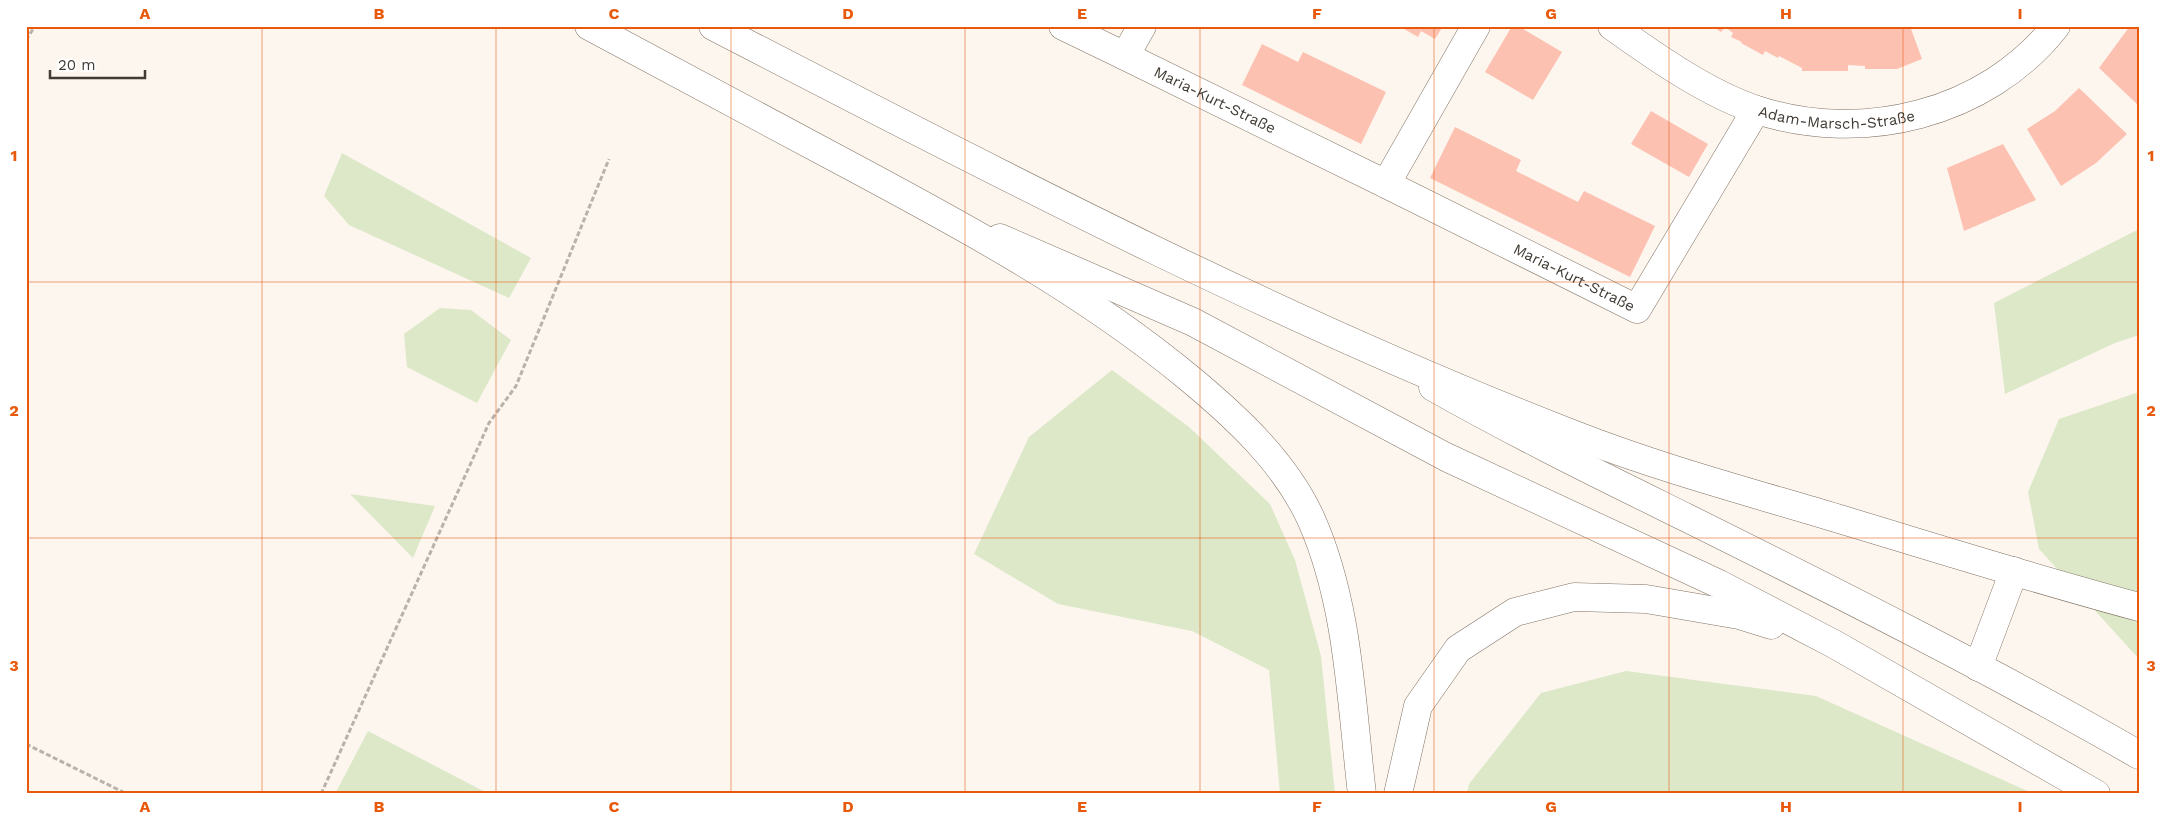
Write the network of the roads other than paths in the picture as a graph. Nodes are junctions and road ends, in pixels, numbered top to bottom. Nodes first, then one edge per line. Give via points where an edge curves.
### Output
1 (589, 26) edge
2 (713, 26) edge
3 (1063, 26) edge
4 (1142, 26) edge
5 (1476, 26) edge
6 (1612, 26) edge
7 (2056, 26) edge
8 (1124, 56) junction
9 (1756, 110) junction
10 (1386, 184) junction
11 (928, 207) junction
12 (1363, 347) junction
13 (2014, 571) junction
14 (2139, 607) edge
15 (1834, 644) junction
16 (1978, 667) junction
17 (2139, 755) edge
18 (1362, 794) edge
19 (1398, 794) edge
20 (2096, 794) edge

1 - 11 main road
2 - 12 main road via 978,163 1209,277
3 - 8 main road, Maria-Kurt-Straße
4 - 8 main road
5 - 10 main road
6 - 9 main road, Adam-Marsch-Straße via 1704,86
7 - 9 main road, Adam-Marsch-Straße via 2006,74 1960,102 1907,118 1855,124 1799,120
8 - 10 main road, Maria-Kurt-Straße
9 - 10 main road, Maria-Kurt-Straße via 1637,309
11 - 15 main road via 1192,322 1446,456 1718,584
11 - 18 main road via 1036,269 1147,343 1224,407 1263,447 1290,482 1310,517 1332,578 1340,615
12 - 13 main road via 1506,408 1649,461
12 - 16 main road via 1510,431
13 - 14 main road
13 - 16 main road
15 - 19 main road via 1739,615 1646,599 1574,597 1515,612 1458,648 1418,706
15 - 20 main road
16 - 17 main road

